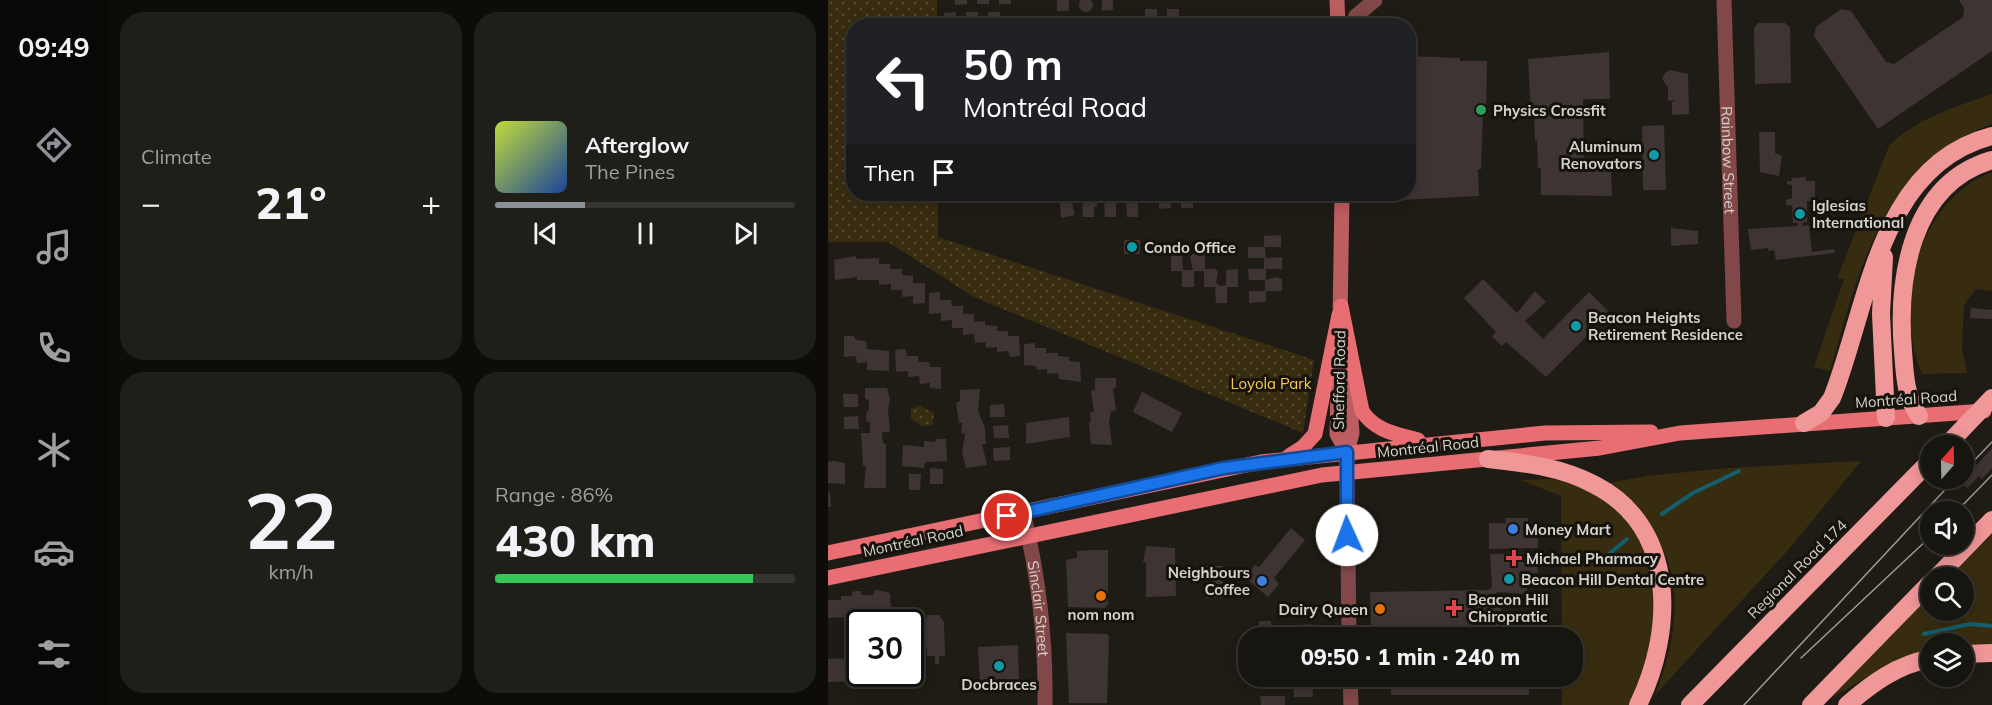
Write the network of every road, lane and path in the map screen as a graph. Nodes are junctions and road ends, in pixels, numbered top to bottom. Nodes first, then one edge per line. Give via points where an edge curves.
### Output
1 (1337, 0) edge
2 (1375, 0) edge
3 (1724, 0) edge
4 (1338, 18) edge
5 (1355, 18) edge
6 (1992, 136) edge
7 (1992, 160) edge
8 (1342, 201) edge
9 (1902, 207) junction
10 (1341, 306) junction
11 (1734, 321) dead end
12 (1992, 398) edge
13 (1992, 411) edge
14 (1919, 416) junction
15 (1886, 418) junction
16 (1804, 423) junction
17 (1680, 433) junction
18 (1957, 435) edge
19 (1430, 443) junction
20 (1347, 452) junction
21 (1488, 459) junction
22 (1281, 460) junction
23 (1920, 471) edge
24 (1347, 472) junction
25 (1023, 512) junction
26 (1992, 520) edge
27 (1029, 535) junction
28 (828, 553) edge
29 (1946, 567) edge
30 (828, 578) edge
31 (1920, 593) edge
32 (1349, 627) edge
33 (1992, 653) edge
34 (1974, 654) edge
35 (1920, 662) edge
36 (1350, 687) edge
37 (1045, 705) edge
38 (1351, 705) edge
39 (1638, 705) edge
40 (1690, 705) edge
41 (1810, 705) edge
42 (1847, 705) edge

1 - 4 street
2 - 5 street
3 - 11 street, Rainbow Street
6 - 9 highway via 1968,145 1937,166
7 - 14 highway via 1971,170 1943,192 1922,220 1909,254 1902,295 1902,338 1907,391
8 - 10 street, Shefford Road
9 - 15 highway via 1888,243 1882,278
9 - 16 highway via 1875,261 1832,398 1821,413
10 - 19 main road via 1362,411 1372,424
10 - 20 street, Shefford Road via 1352,433
10 - 22 main road via 1315,434 1304,447
12 - 18 highway, bridge
13 - 14 main road, Montréal Road
14 - 15 main road, Montréal Road
15 - 16 main road, Montréal Road
16 - 17 main road, Montréal Road
17 - 19 main road, Montréal Road via 1555,433
17 - 21 main road, Montréal Road via 1600,448
19 - 20 main road, Montréal Road
20 - 22 main road, Montréal Road
20 - 24 street, Shefford Road
21 - 24 main road, Montréal Road
21 - 39 highway via 1551,468 1593,484 1612,496 1642,530 1661,576 1664,604 1655,665
22 - 25 main road, Montréal Road via 1224,468
23 - 40 highway, Regional Road 174
24 - 27 main road, Montréal Road
24 - 32 street, Shefford Road
25 - 27 street, Sinclair Street
25 - 28 main road, Montréal Road
26 - 29 highway
27 - 30 main road, Montréal Road
27 - 37 street, Sinclair Street via 1043,616
31 - 41 highway
33 - 34 highway
35 - 42 highway via 1884,677
36 - 38 street

